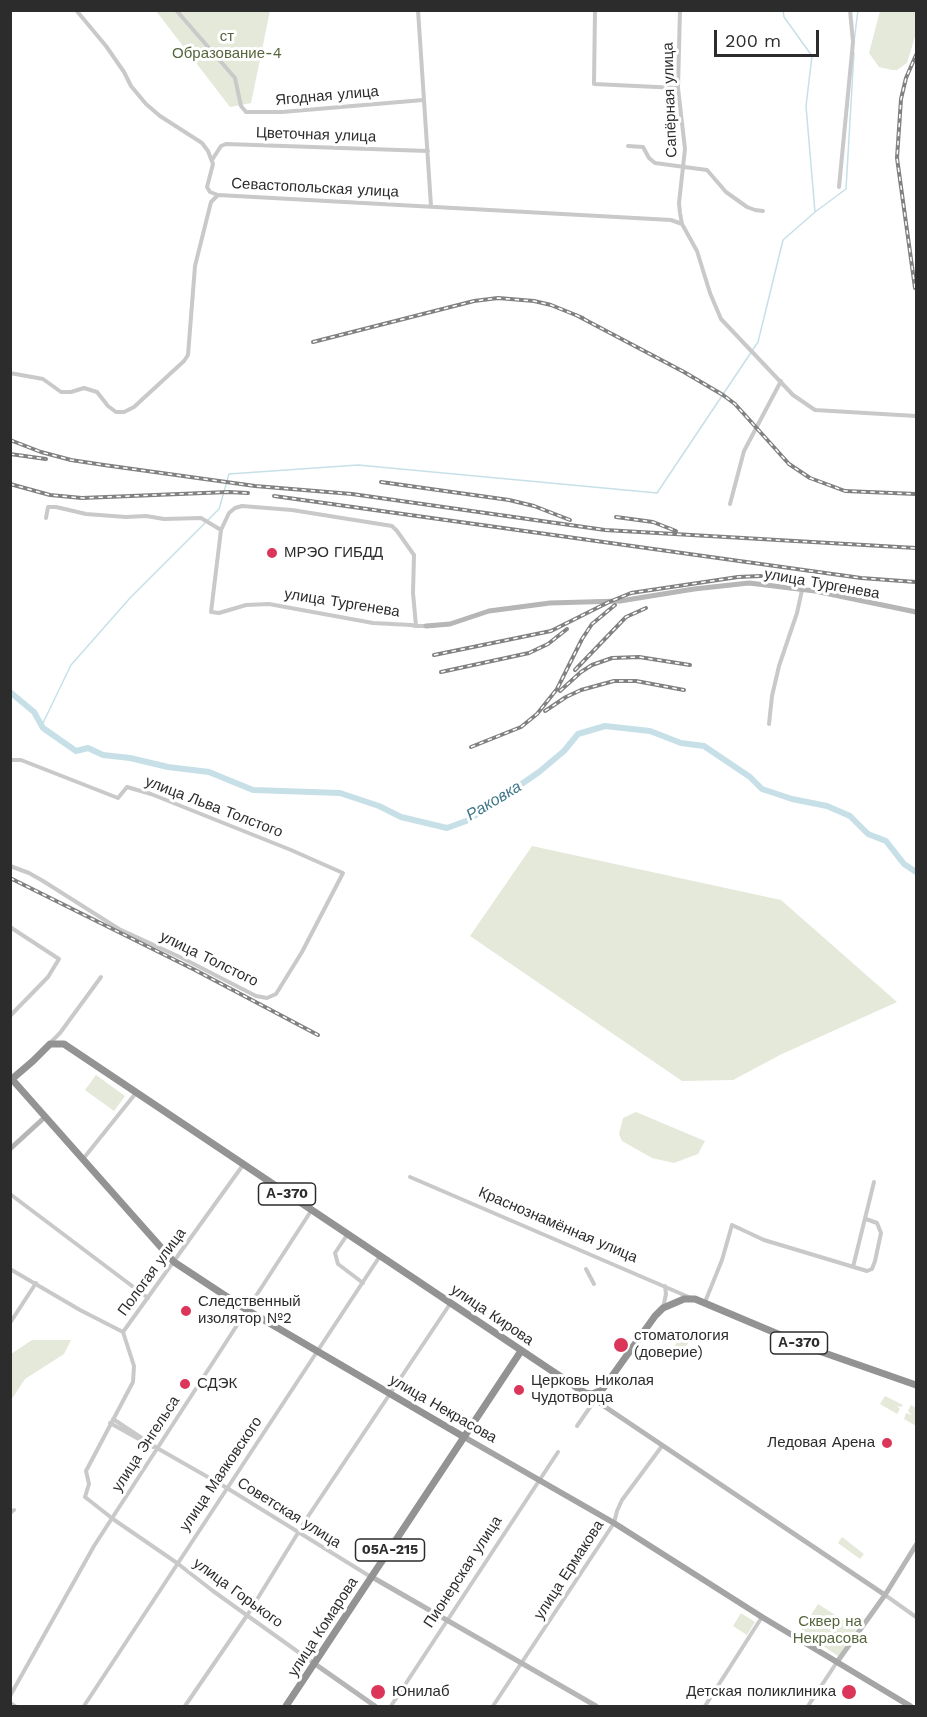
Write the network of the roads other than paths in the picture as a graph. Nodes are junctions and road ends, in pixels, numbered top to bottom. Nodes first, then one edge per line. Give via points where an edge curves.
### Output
1 (76, 10) edge
2 (176, 10) edge
3 (418, 10) edge
4 (595, 10) edge
5 (680, 10) edge
6 (850, 10) edge
7 (678, 88) junction
8 (423, 100) junction
9 (628, 146) dead end
10 (428, 151) junction
11 (212, 160) junction
12 (684, 166) junction
13 (839, 187) dead end
14 (218, 195) junction
15 (431, 206) junction
16 (763, 211) dead end
17 (682, 224) junction
18 (10, 373) edge
19 (781, 381) junction
20 (916, 416) edge
21 (730, 504) dead end
22 (46, 518) dead end
23 (221, 530) junction
24 (802, 590) junction
25 (916, 612) edge
26 (416, 626) junction
27 (426, 626) joint
28 (769, 724) dead end
29 (10, 760) edge
30 (11, 867) edge
31 (343, 873) joint
32 (10, 927) edge
33 (101, 977) dead end
34 (10, 1016) edge
35 (50, 1044) junction
36 (11, 1078) edge
37 (136, 1093) junction
38 (45, 1117) junction
39 (10, 1149) edge
40 (83, 1159) junction
41 (243, 1165) junction
42 (410, 1177) dead end
43 (874, 1182) dead end
44 (10, 1194) edge
45 (311, 1211) junction
46 (866, 1219) junction
47 (348, 1234) junction
48 (380, 1256) junction
49 (174, 1262) junction
50 (853, 1267) junction
51 (10, 1269) edge
52 (586, 1269) dead end
53 (36, 1283) junction
54 (363, 1283) junction
55 (594, 1284) dead end
56 (665, 1286) junction
57 (148, 1298) junction
58 (695, 1299) junction
59 (704, 1303) junction
60 (450, 1304) junction
61 (663, 1308) junction
62 (247, 1310) junction
63 (10, 1323) edge
64 (123, 1332) junction
65 (318, 1352) junction
66 (521, 1352) junction
67 (916, 1385) edge
68 (603, 1390) junction
69 (585, 1393) junction
70 (391, 1394) junction
71 (596, 1400) junction
72 (112, 1421) junction
73 (577, 1426) dead end
74 (464, 1437) junction
75 (662, 1446) junction
76 (157, 1448) junction
77 (558, 1452) dead end
78 (539, 1480) junction
79 (226, 1488) junction
80 (87, 1500) joint
81 (113, 1519) junction
82 (614, 1523) junction
83 (298, 1532) junction
84 (916, 1545) edge
85 (177, 1563) junction
86 (372, 1577) junction
87 (885, 1595) junction
88 (248, 1614) junction
89 (762, 1617) junction
90 (916, 1617) edge
91 (447, 1621) junction
92 (837, 1662) junction
93 (522, 1663) junction
94 (315, 1664) junction
95 (10, 1696) edge
96 (10, 1703) edge
97 (594, 1706) edge
98 (15, 1707) edge
99 (84, 1707) edge
100 (185, 1707) edge
101 (286, 1707) edge
102 (375, 1707) edge
103 (391, 1707) edge
104 (493, 1707) edge
105 (705, 1707) edge
106 (808, 1707) edge
107 (910, 1707) edge

1 - 11 street via 146,104 202,143
2 - 8 street, Ягодная улица via 235,78 246,112
3 - 8 street
4 - 7 street via 594,84
5 - 7 street, Сапёрная улица
6 - 13 street via 853,42
7 - 12 street, Сапёрная улица via 684,126
8 - 10 street
9 - 12 street via 643,147 655,163
10 - 11 street, Цветочная улица via 226,144
10 - 15 street
11 - 14 street via 207,187
12 - 16 street via 706,170 726,192 747,207
12 - 17 street, Сапёрная улица via 679,203
14 - 15 street, Севастопольская улица
14 - 18 street, Севастопольская улица via 212,202 195,266 188,355 134,407 116,412 97,392 84,388 61,392 43,379
15 - 17 street, Севастопольская улица via 671,220
17 - 19 street via 697,251 721,319
19 - 20 street via 815,410
19 - 21 street via 744,451
22 - 23 street via 48,507 56,507 86,514 201,518
23 - 26 street, улица Тургенева via 211,612 269,604 374,623
23 - 26 street via 229,513 242,506 392,526 414,555
24 - 25 street, улица Тургенева
24 - 27 street, улица Тургенева via 748,583 620,601 550,603 489,611 450,624
24 - 28 street via 779,666
26 - 27 street, улица Тургенева
29 - 31 street, улица Льва Толстого via 21,760 118,798 127,787 151,794
30 - 31 street, улица Толстого via 43,881 118,929 267,998 276,994 302,952
32 - 34 street via 59,959 48,977
33 - 35 street
35 - 36 highway
35 - 37 highway, улица Кирова / А-370 via 64,1044
36 - 38 highway, улица Некрасова
37 - 40 street
37 - 41 highway, улица Кирова / А-370
38 - 39 street
38 - 40 highway, улица Некрасова
40 - 49 highway, улица Некрасова
41 - 45 highway, улица Кирова / А-370
41 - 49 street, Пологая улица
42 - 56 street, Краснознамённая улица
43 - 46 street
44 - 57 street
45 - 47 highway, улица Кирова / А-370
45 - 62 street, улица Энгельса
46 - 50 street
46 - 50 street via 879,1226 875,1261 867,1271
47 - 48 highway, улица Кирова / А-370
47 - 54 street via 335,1253 338,1264
48 - 54 street, улица Маяковского
48 - 60 highway, улица Кирова / А-370
49 - 57 street, Пологая улица
49 - 62 highway, улица Некрасова
50 - 59 street via 764,1240 732,1225
51 - 53 street
52 - 55 street
53 - 63 street
53 - 64 street
54 - 65 street, улица Маяковского
56 - 58 street, Краснознамённая улица
56 - 61 street
57 - 64 street, Пологая улица
58 - 59 highway, Краснознамённая улица / А-370
58 - 61 highway, Краснознамённая улица / А-370
59 - 67 highway, Краснознамённая улица / А-370 via 816,1350
60 - 66 highway, улица Кирова / А-370
60 - 70 street
61 - 68 highway, А-370
62 - 65 highway, улица Некрасова
62 - 76 street, улица Энгельса
64 - 72 street, Пологая улица via 134,1366 133,1378
65 - 70 highway, улица Некрасова
65 - 79 street, улица Маяковского
66 - 69 highway, улица Кирова / А-370
66 - 74 highway, улица Комарова
68 - 69 highway
68 - 71 street
69 - 71 street, улица Кирова
70 - 74 highway, улица Некрасова
70 - 83 street
71 - 73 street
71 - 75 street, улица Кирова
72 - 76 street, Советская улица
72 - 80 street, Пологая улица via 86,1471
74 - 78 main road, улица Некрасова
74 - 86 highway, улица Комарова / 05А-215
75 - 82 street, улица Ермакова via 622,1500
75 - 87 street, улица Кирова
76 - 79 street, Советская улица
76 - 81 street, улица Энгельса
77 - 78 street, Пионерская улица
78 - 82 main road, улица Некрасова
78 - 91 street, Пионерская улица
79 - 83 street, Советская улица
79 - 85 street, улица Маяковского
80 - 81 street, улица Горького
81 - 85 street, улица Горького
81 - 95 street, улица Энгельса
82 - 89 main road, улица Некрасова
82 - 93 street, улица Ермакова
83 - 86 street, Советская улица
83 - 88 street
84 - 87 street
85 - 88 street, улица Горького
85 - 99 street, улица Маяковского
86 - 91 street, Советская улица
86 - 94 highway, улица Комарова / 05А-215
87 - 90 street, улица Кирова
87 - 92 street
88 - 94 street, улица Горького
88 - 100 street
89 - 92 main road, улица Некрасова
89 - 105 street
91 - 93 street, Советская улица
91 - 103 street, Пионерская улица
92 - 106 street
92 - 107 main road, улица Некрасова
93 - 97 street, Советская улица
93 - 104 street, улица Ермакова
94 - 101 highway, улица Комарова / 05А-215
94 - 102 street, улица Горького
96 - 98 street

